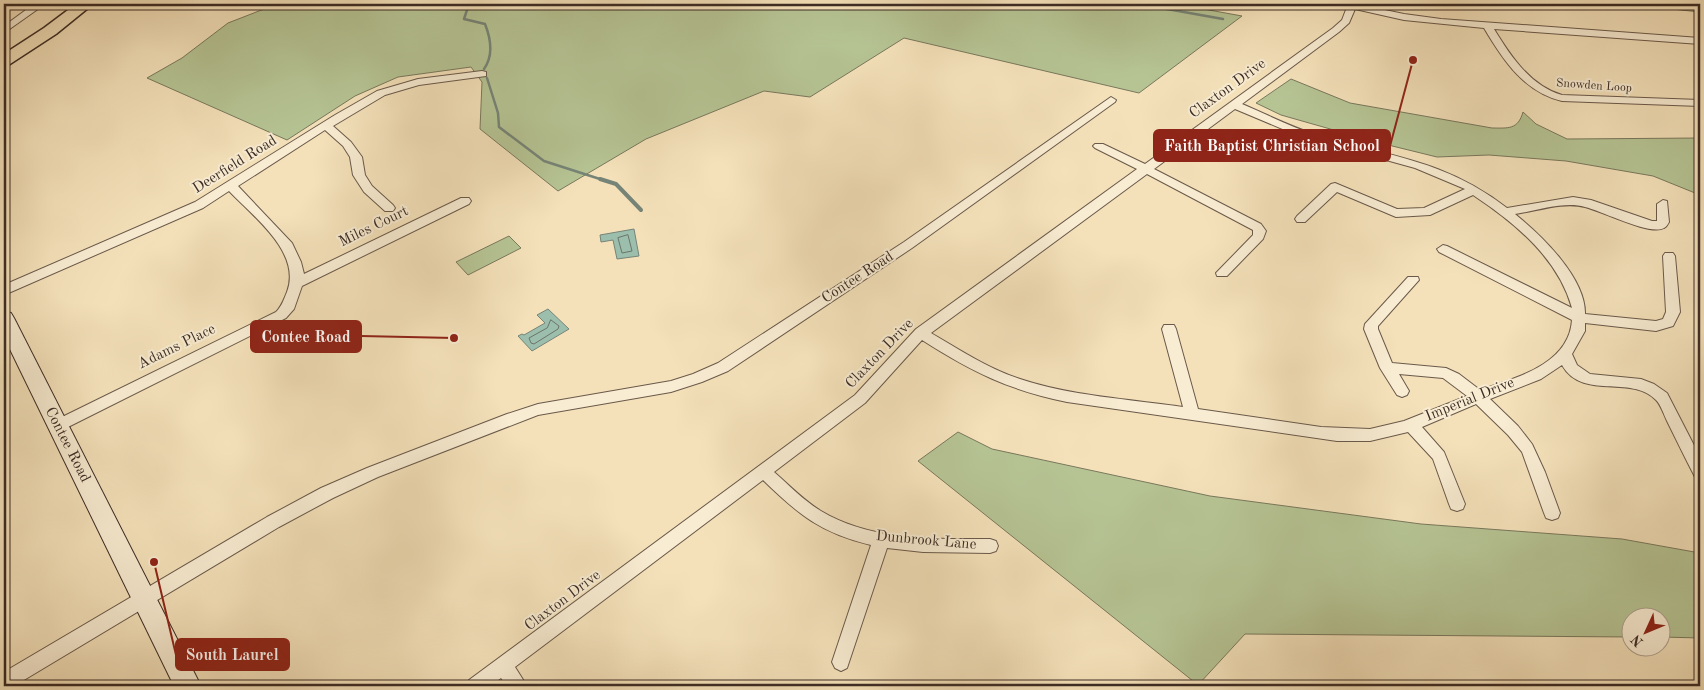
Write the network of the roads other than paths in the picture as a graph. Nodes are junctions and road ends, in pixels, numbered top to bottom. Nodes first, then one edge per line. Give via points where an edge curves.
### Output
1 (40, 4) edge
2 (62, 4) edge
3 (85, 4) edge
4 (1348, 5) edge
5 (1488, 27) junction
6 (4, 30) edge
7 (1700, 41) edge
8 (4, 46) edge
9 (4, 61) edge
10 (482, 74) dead end
11 (1111, 100) dead end
12 (1700, 103) edge
13 (1235, 104) junction
14 (326, 125) junction
15 (1099, 146) dead end
16 (1146, 169) junction
17 (231, 186) junction
18 (1473, 190) junction
19 (465, 201) dead end
20 (1662, 204) dead end
21 (389, 208) dead end
22 (1504, 212) junction
23 (1301, 219) dead end
24 (1443, 249) dead end
25 (1669, 256) dead end
26 (1222, 272) dead end
27 (1413, 280) dead end
28 (296, 283) junction
29 (4, 290) edge
30 (1580, 318) junction
31 (6, 327) edge
32 (1169, 330) dead end
33 (921, 333) junction
34 (1565, 354) junction
35 (1387, 368) junction
36 (1402, 391) dead end
37 (1477, 398) junction
38 (1192, 413) junction
39 (1410, 424) junction
40 (57, 426) junction
41 (763, 471) junction
42 (1700, 472) edge
43 (1457, 504) dead end
44 (1552, 513) dead end
45 (882, 540) junction
46 (990, 546) dead end
47 (144, 598) junction
48 (841, 662) dead end
49 (503, 666) junction
50 (4, 682) edge
51 (188, 686) edge
52 (475, 686) edge
53 (518, 686) edge

1 - 6 street
2 - 8 main road
3 - 9 main road
4 - 5 street via 1404,17
4 - 13 street, Claxton Drive via 1346,21 1336,30
5 - 7 street
5 - 12 street, Snowden Loop via 1517,67 1541,91 1551,96
10 - 14 street, Deerfield Road via 400,86 366,100
11 - 47 street, Contee Road via 908,245 718,370 670,388 531,410 424,452 327,493
13 - 16 street, Claxton Drive
13 - 18 street, Imperial Drive via 1314,138 1424,166
14 - 17 street, Deerfield Road
14 - 21 street via 356,157 359,175 368,189
15 - 16 street
16 - 26 street via 1257,227 1259,236
16 - 33 street, Claxton Drive
17 - 28 street via 288,246 295,262
17 - 29 street, Deerfield Road via 183,213
18 - 22 street, Imperial Drive
18 - 23 street via 1426,212 1396,213 1335,187
19 - 28 street, Miles Court
20 - 22 street via 1664,222 1660,225 1573,201
22 - 30 street, Imperial Drive via 1547,251 1562,270 1579,300
24 - 30 street
25 - 30 street via 1673,312 1666,324 1656,326
27 - 35 street via 1372,324 1371,329
28 - 40 street, Adams Place via 287,309 281,315
30 - 34 street, Imperial Drive via 1577,334
31 - 40 street, Contee Road
32 - 38 street
33 - 38 street, Imperial Drive via 986,372 1033,389
33 - 41 street, Claxton Drive via 860,399
34 - 37 street, Imperial Drive via 1544,370
34 - 42 street via 1572,368 1581,376 1641,384 1662,397
35 - 36 street
35 - 37 street via 1446,373
37 - 39 street, Imperial Drive
37 - 44 street via 1524,442
38 - 39 street, Imperial Drive via 1317,432 1359,435 1387,432
39 - 43 street via 1439,456
40 - 47 street, Contee Road
41 - 45 street, Dunbrook Lane via 816,517 843,530
41 - 49 street, Claxton Drive
45 - 46 street, Dunbrook Lane
45 - 48 street
47 - 50 street
47 - 51 street, Contee Road
49 - 52 street, Claxton Drive
49 - 53 street

